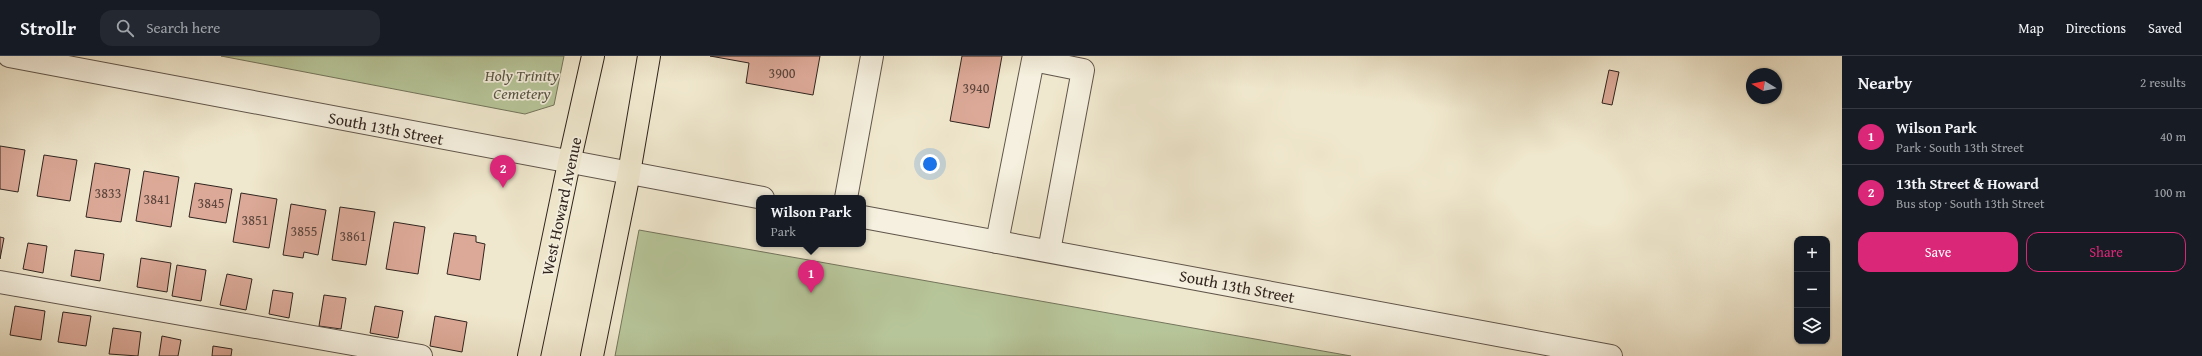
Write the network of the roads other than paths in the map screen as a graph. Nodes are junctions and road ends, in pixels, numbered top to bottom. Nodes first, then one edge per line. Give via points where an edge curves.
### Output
1 (9, 56) edge
2 (593, 56) edge
3 (649, 56) edge
4 (872, 56) edge
5 (569, 163) junction
6 (629, 173) junction
7 (847, 195) edge
8 (756, 197) edge
9 (866, 218) edge
10 (997, 242) junction
11 (1049, 251) junction
12 (0, 282) edge
13 (323, 347) edge
14 (421, 356) edge
15 (529, 356) edge
16 (592, 356) edge
17 (1611, 356) edge

1 - 5 street, South 13th Street
2 - 5 main road, West Howard Avenue
3 - 6 main road
4 - 7 street
5 - 6 street, South 13th Street
5 - 15 main road, West Howard Avenue
6 - 8 street, South 13th Street
6 - 16 main road
9 - 10 street, South 13th Street
10 - 11 street, South 13th Street
10 - 11 street via 1033,60 1083,70
11 - 17 street, South 13th Street
12 - 13 street
13 - 14 street

